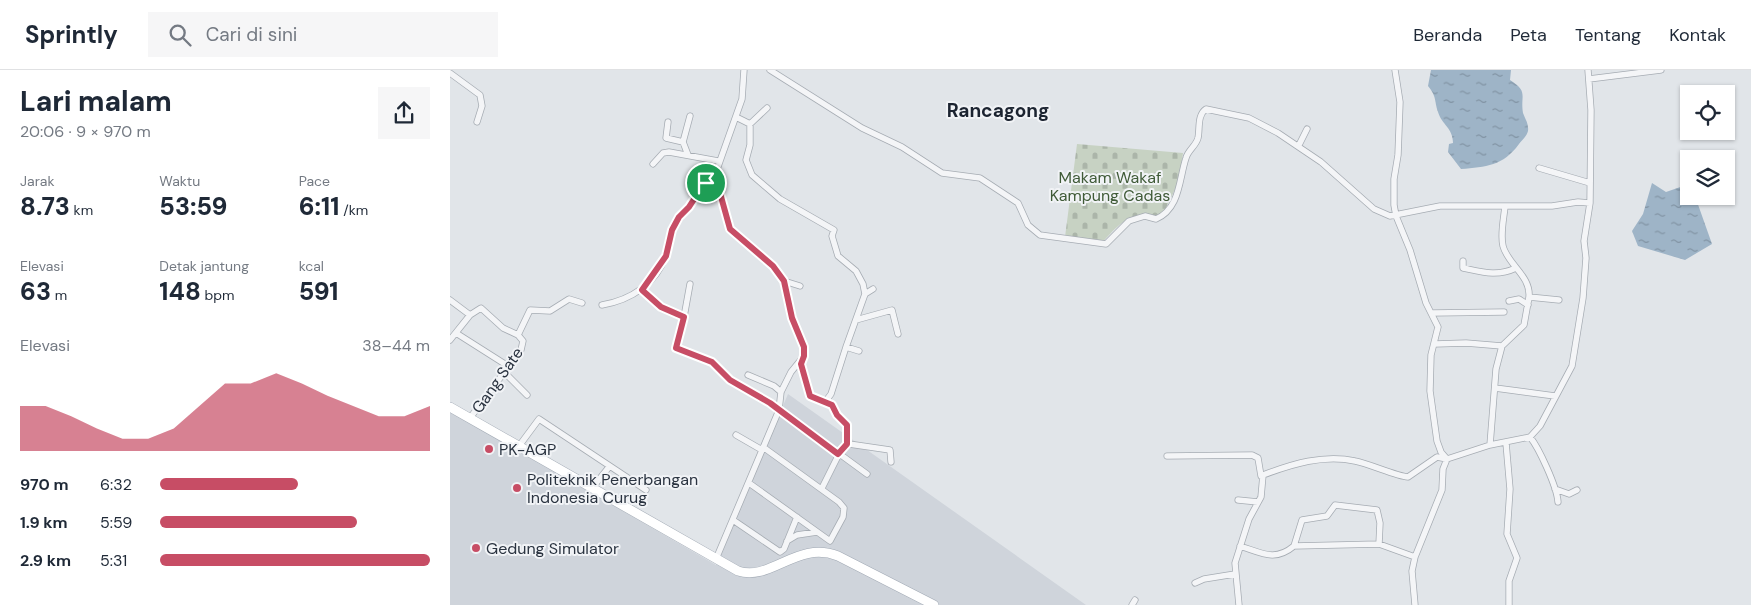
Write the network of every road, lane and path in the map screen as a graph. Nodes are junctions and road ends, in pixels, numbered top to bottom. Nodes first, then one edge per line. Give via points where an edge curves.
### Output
1 (744, 70) edge
2 (770, 70) edge
3 (1395, 70) edge
4 (1588, 70) edge
5 (1661, 70) edge
6 (450, 73) edge
7 (1589, 79) junction
8 (767, 108) dead end
9 (690, 116) dead end
10 (736, 117) junction
11 (477, 122) dead end
12 (668, 122) dead end
13 (750, 124) junction
14 (1307, 129) dead end
15 (683, 142) junction
16 (1299, 146) junction
17 (688, 155) junction
18 (718, 161) junction
19 (653, 164) dead end
20 (1539, 168) dead end
21 (715, 175) junction
22 (1590, 183) junction
23 (1590, 203) junction
24 (1505, 206) junction
25 (1396, 216) junction
26 (1463, 261) dead end
27 (1516, 268) junction
28 (784, 281) junction
29 (690, 284) dead end
30 (800, 286) dead end
31 (873, 289) dead end
32 (642, 290) junction
33 (865, 294) junction
34 (1529, 297) junction
35 (450, 300) edge
36 (1559, 300) dead end
37 (1509, 301) dead end
38 (582, 303) dead end
39 (602, 305) dead end
40 (1528, 305) junction
41 (1504, 312) dead end
42 (1432, 313) junction
43 (470, 315) junction
44 (684, 317) junction
45 (856, 320) junction
46 (456, 333) junction
47 (898, 334) dead end
48 (518, 335) junction
49 (450, 340) edge
50 (1435, 344) junction
51 (1502, 346) junction
52 (846, 347) junction
53 (858, 351) dead end
54 (801, 360) junction
55 (508, 366) junction
56 (504, 372) junction
57 (748, 376) dead end
58 (1495, 388) junction
59 (781, 392) junction
60 (527, 395) dead end
61 (1555, 396) junction
62 (824, 402) junction
63 (450, 406) edge
64 (780, 410) junction
65 (470, 418) junction
66 (736, 435) dead end
67 (1530, 437) junction
68 (1506, 443) junction
69 (847, 444) junction
70 (1490, 445) junction
71 (519, 446) junction
72 (762, 449) junction
73 (838, 454) junction
74 (1168, 456) dead end
75 (1447, 458) junction
76 (891, 462) dead end
77 (609, 467) junction
78 (867, 474) dead end
79 (1262, 476) junction
80 (749, 483) junction
81 (593, 487) junction
82 (822, 488) junction
83 (1555, 489) junction
84 (646, 490) dead end
85 (1578, 490) dead end
86 (1238, 500) dead end
87 (1258, 502) junction
88 (1558, 502) dead end
89 (798, 517) junction
90 (733, 520) junction
91 (818, 532) junction
92 (788, 541) junction
93 (1379, 544) junction
94 (1240, 546) junction
95 (1294, 546) junction
96 (1415, 557) junction
97 (716, 558) junction
98 (1235, 574) junction
99 (1195, 583) dead end
100 (934, 605) edge
101 (1239, 605) edge
102 (1415, 605) edge
103 (1509, 605) edge

1 - 10 street via 742,99
2 - 16 street via 942,173 980,178 1018,203 1034,232 1056,239 1106,244 1130,220 1141,216 1156,218 1166,213 1179,187 1186,156 1197,142 1201,116 1206,109 1249,118
3 - 25 street via 1400,102 1394,179
4 - 7 street
5 - 7 street
6 - 11 street via 480,95 482,106
7 - 22 street
8 - 13 street
9 - 15 street
10 - 13 street
10 - 18 street
12 - 15 street via 666,138
13 - 33 street via 746,160 752,175 780,199 834,230 832,236 838,256 856,271
14 - 16 street
15 - 17 street
16 - 25 street via 1374,209
17 - 18 street
17 - 19 street via 665,152
18 - 21 street
20 - 22 street
21 - 28 street via 730,229 773,266
21 - 32 street via 707,179 679,217 672,230 666,256
22 - 23 street
23 - 24 street
23 - 61 street via 1584,241 1583,298 1572,366
24 - 25 street via 1440,206
24 - 27 street via 1503,245
25 - 42 street
26 - 27 street via 1463,268 1490,274
27 - 34 street via 1529,285
28 - 30 street
28 - 54 street via 792,318 804,347
29 - 44 street
31 - 33 street
32 - 39 street via 615,304
32 - 44 street via 661,307
33 - 45 street
34 - 36 street
34 - 40 street
35 - 43 street
37 - 40 street via 1519,299
38 - 48 street via 569,299 550,311 530,310
40 - 51 street via 1524,325
41 - 42 street
42 - 50 street via 1438,327
43 - 46 street
43 - 48 street via 483,308 504,328
44 - 64 street via 676,348 712,362 730,380
45 - 47 street via 892,310
45 - 52 street
46 - 49 street
46 - 55 street
48 - 55 street, Gang Sate via 523,341 521,350
50 - 51 street
50 - 75 street via 1430,366 1430,391 1437,441
51 - 58 street
52 - 53 street
52 - 62 street via 831,394
54 - 59 street
54 - 62 street via 810,396
55 - 56 street, Gang Sate
56 - 60 street
56 - 65 street, Gang Sate
57 - 59 street
58 - 61 street
58 - 70 street
59 - 64 street
61 - 67 street via 1540,426
62 - 69 street via 832,405 846,424
63 - 65 main road
64 - 72 street
64 - 73 street
65 - 71 main road
66 - 72 street
67 - 68 street
67 - 83 street
68 - 70 street
68 - 103 street via 1510,489 1507,534 1517,558 1509,581
69 - 73 street
69 - 76 street via 890,450
70 - 75 street
71 - 77 street via 539,419
71 - 81 main road
72 - 80 street
72 - 82 street
73 - 78 street
73 - 82 street
74 - 79 street via 1252,454 1258,458
75 - 79 street via 1431,459 1408,477 1355,461 1323,459
75 - 96 street via 1442,490
77 - 81 street
77 - 84 street
79 - 87 street via 1262,493
80 - 89 street
80 - 90 street
81 - 97 main road
82 - 91 street via 844,508 830,544
83 - 85 street via 1569,494
83 - 88 street
86 - 87 street
87 - 94 street
89 - 91 street
89 - 92 street
90 - 92 street via 780,552
90 - 97 street
91 - 92 street via 797,535
93 - 95 street
93 - 95 street via 1378,510 1335,505 1327,516 1304,519
93 - 96 street
94 - 95 street via 1274,556 1286,553
94 - 98 street
96 - 102 street via 1412,571
97 - 100 main road via 738,571 750,573 799,555 822,551
98 - 99 street via 1204,578
98 - 101 street

